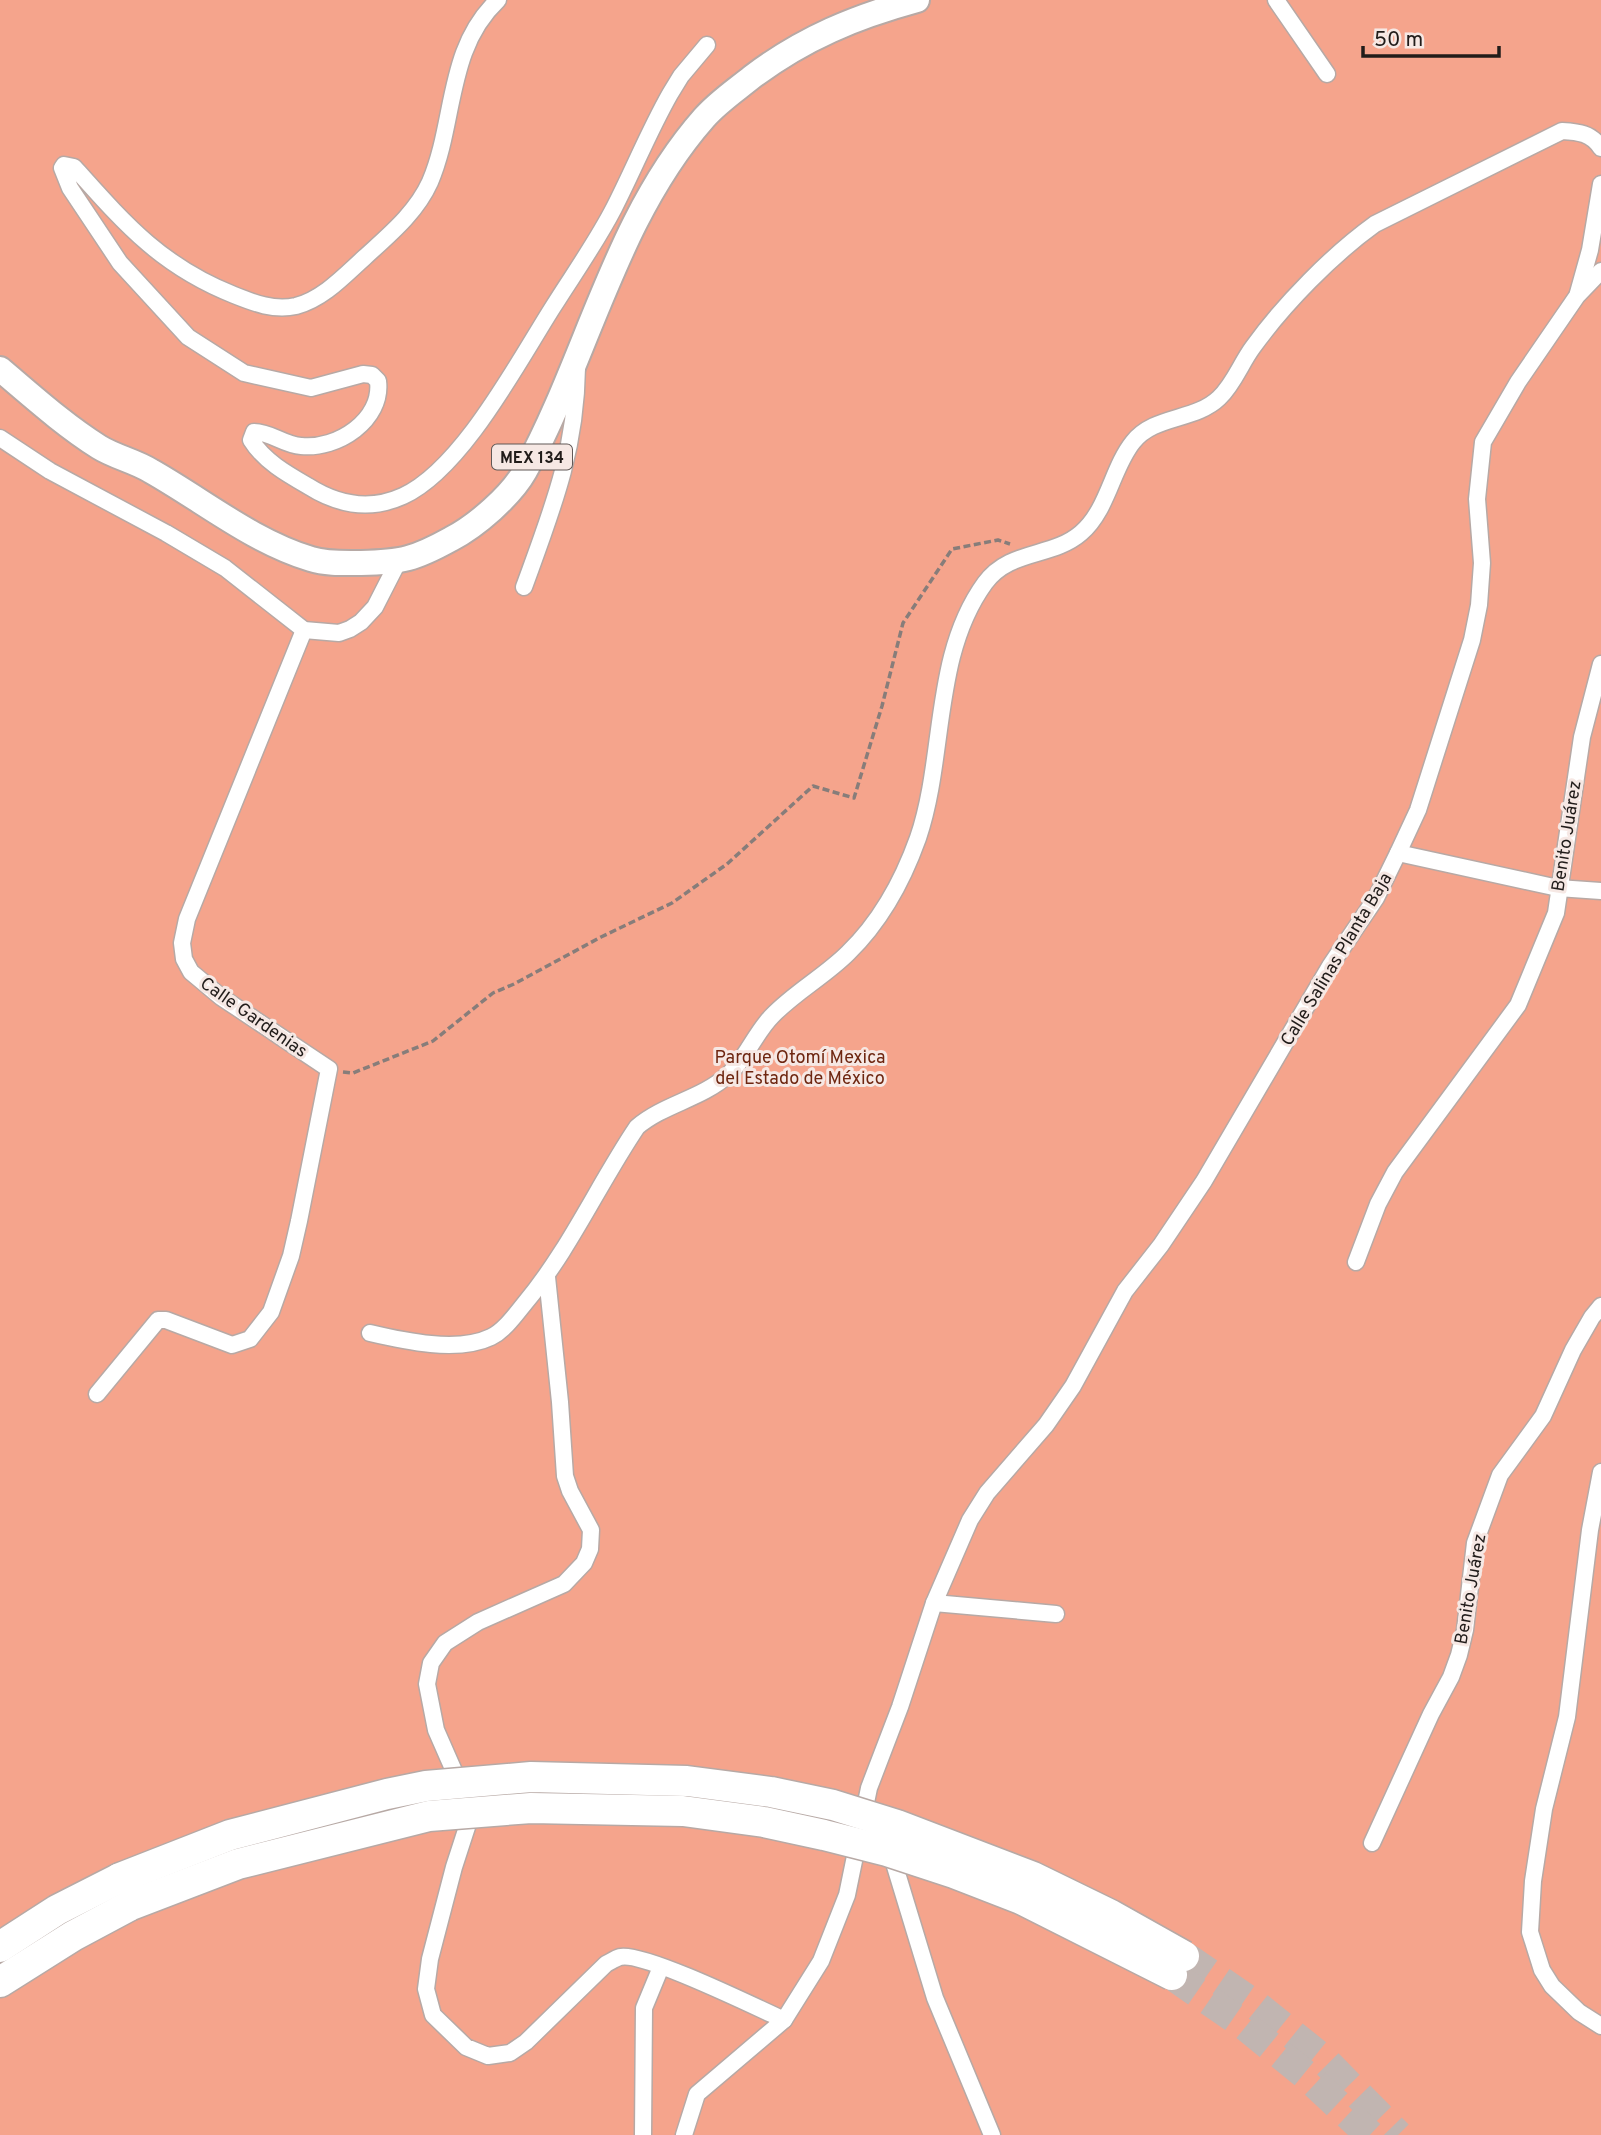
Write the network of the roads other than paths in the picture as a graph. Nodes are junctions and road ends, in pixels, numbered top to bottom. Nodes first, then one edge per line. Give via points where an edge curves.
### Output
1 (498, 0) edge
2 (917, 0) edge
3 (1276, 0) edge
4 (875, 6) edge
5 (707, 45) dead end
6 (1327, 74) dead end
7 (1601, 148) edge
8 (1601, 184) edge
9 (623, 217) junction
10 (1601, 271) edge
11 (1577, 296) junction
12 (577, 355) junction
13 (0, 369) edge
14 (0, 438) edge
15 (398, 562) junction
16 (524, 587) dead end
17 (304, 630) junction
18 (1601, 664) edge
19 (1398, 853) junction
20 (1558, 888) junction
21 (1601, 891) edge
22 (1356, 1262) dead end
23 (547, 1277) junction
24 (1601, 1306) edge
25 (370, 1333) dead end
26 (97, 1394) dead end
27 (1601, 1472) edge
28 (934, 1603) junction
29 (1056, 1614) dead end
30 (869, 1788) junction
31 (1372, 1843) dead end
32 (0, 1947) edge
33 (661, 1967) junction
34 (0, 1982) edge
35 (784, 2020) junction
36 (1601, 2026) edge
37 (643, 2135) edge
38 (684, 2135) edge
39 (992, 2135) edge

1 - 9 street via 464,48 436,165 411,214 340,281 297,306 276,308 225,291 177,265 116,216 74,167 64,165 63,175 120,262 188,337 244,373 312,388 363,374 378,381 380,392 371,411 354,432 332,443 299,446 257,432 251,440 281,470 315,491 344,504 369,506 402,497 424,484 463,444
2 - 4 main road, MEX 134
3 - 6 street
4 - 9 main road, MEX 134 via 814,36 729,95
5 - 9 street via 670,94
7 - 23 street via 1583,133 1562,131 1395,212 1350,242 1252,347 1220,397 1205,408 1146,428 1131,443 1085,530 1066,545 1035,552 993,574 963,624 953,655 919,835 876,922 847,954 770,1018 729,1074 637,1127
8 - 11 street
9 - 12 main road, MEX 134
10 - 11 street, Calle Salinas Planta Baja
11 - 19 street, Calle Salinas Planta Baja via 1483,442 1477,499 1482,563 1477,616 1418,810
12 - 15 main road, MEX 134 via 522,476 465,531
12 - 16 street via 576,408 568,454
13 - 15 main road, MEX 134 via 102,449 150,470 280,547 313,560
14 - 17 street via 50,471 225,568
15 - 17 street via 375,607 360,622 339,632
17 - 26 street, Calle Gardenias via 187,919 182,943 191,972 329,1069 291,1256 271,1312 250,1339 232,1345 158,1320
18 - 20 street, Benito Juárez via 1582,737
19 - 20 street
19 - 28 street, Calle Salinas Planta Baja via 1376,898 1330,966 1205,1181 1125,1291 1046,1425 987,1493 970,1520
20 - 21 street
20 - 22 street, Benito Juárez via 1556,913 1518,1005 1395,1172
23 - 25 street via 508,1323 492,1336 470,1343 444,1344
23 - 33 street via 565,1476 591,1530 590,1549 584,1563 564,1584 478,1622 445,1643 431,1664 427,1684 436,1730 468,1803 467,1826 426,1989 433,2015 466,2048 488,2056 510,2053 526,2042 606,1964 621,1956 638,1957
24 - 31 street, Benito Juárez via 1573,1350 1543,1416 1500,1475 1475,1543 1459,1655
27 - 36 street via 1567,1717 1544,1809 1530,1932 1552,1986
28 - 29 street
28 - 30 street, Calle Salinas Planta Baja
30 - 35 street, Calle Salinas Planta Baja via 839,1917 821,1961
30 - 39 street via 935,1998
32 - 34 highway, bridge via 96,1889 230,1835 426,1786 531,1777 608,1778 771,1791 897,1825 1032,1877 1111,1915 1178,1965 1021,1899 887,1851 764,1822 683,1811 531,1808 417,1819 238,1864 110,1916
33 - 35 street
33 - 37 street via 644,2008
35 - 38 street, Calle Salinas Planta Baja via 697,2094

